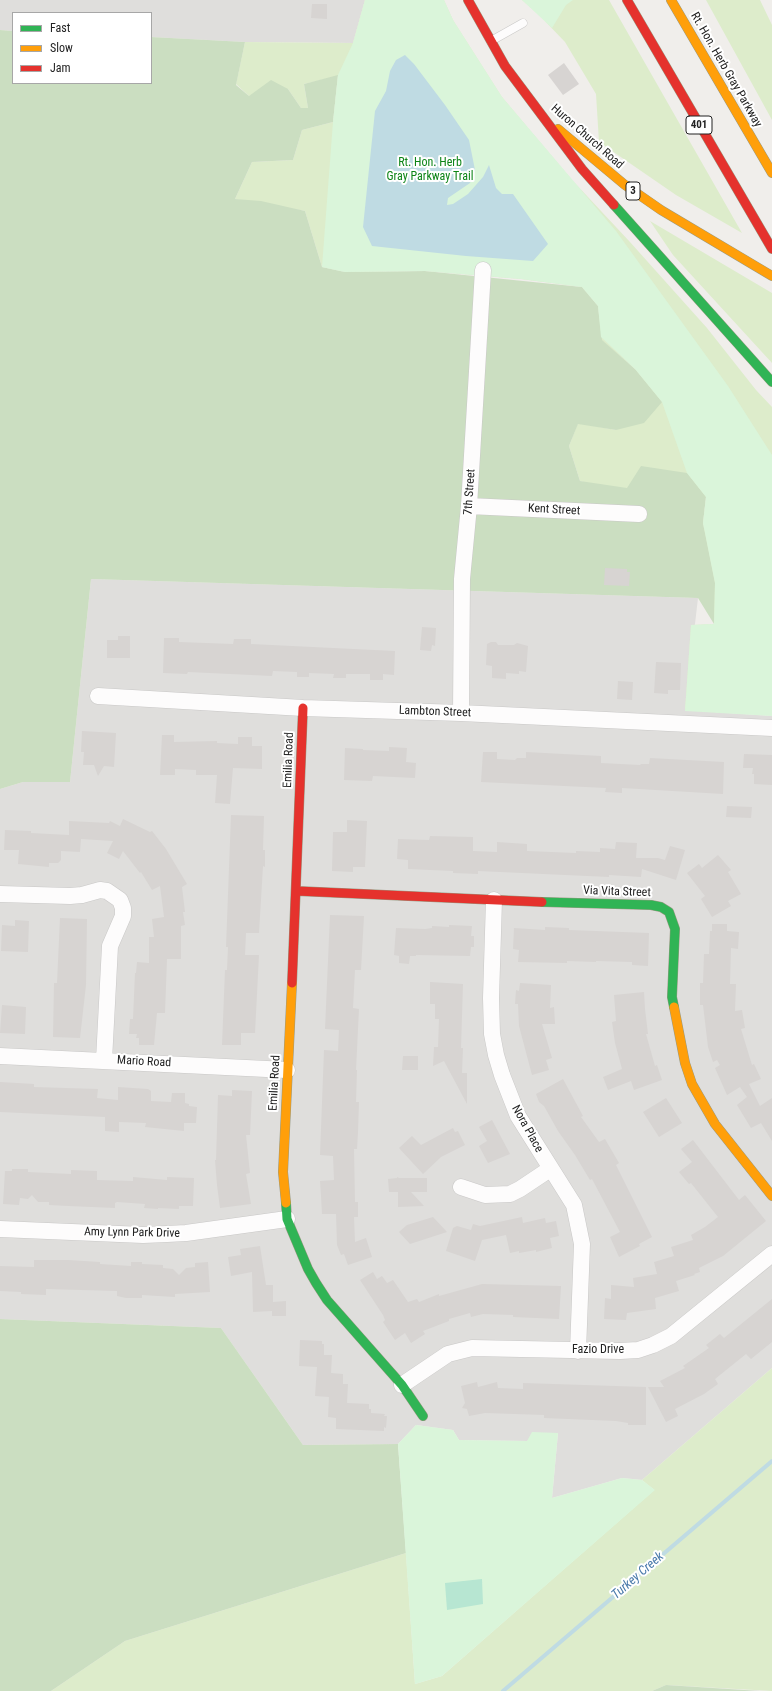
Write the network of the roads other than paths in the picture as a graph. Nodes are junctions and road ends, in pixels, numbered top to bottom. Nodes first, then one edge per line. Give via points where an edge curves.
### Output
1 (468, 0) edge
2 (627, 0) edge
3 (671, 0) edge
4 (524, 22) dead end
5 (490, 42) junction
6 (543, 115) junction
7 (772, 173) edge
8 (772, 249) edge
9 (483, 270) dead end
10 (772, 276) edge
11 (772, 382) edge
12 (469, 506) junction
13 (639, 514) dead end
14 (98, 696) dead end
15 (303, 708) junction
16 (461, 713) junction
17 (772, 728) edge
18 (297, 891) junction
19 (0, 894) edge
20 (494, 900) junction
21 (0, 1056) edge
22 (104, 1060) junction
23 (287, 1070) junction
24 (550, 1168) junction
25 (461, 1187) dead end
26 (772, 1196) edge
27 (287, 1218) junction
28 (0, 1229) edge
29 (772, 1254) edge
30 (578, 1351) junction
31 (402, 1385) junction
32 (422, 1416) dead end

1 - 5 main road, Huron Church Road / 3
2 - 8 main road, 401
3 - 7 main road, Rt. Hon. Herb Gray Parkway
4 - 5 lane
5 - 6 main road, Huron Church Road / 3
6 - 10 main road, Huron Church Road / 3 via 625,185 661,210
6 - 11 main road via 586,174
9 - 12 street, 7th Street
12 - 13 street, Kent Street
12 - 16 street, 7th Street via 462,579
14 - 15 street, Lambton Street
15 - 16 street, Lambton Street
15 - 18 main road, Emilia Road
16 - 17 street, Lambton Street
18 - 20 main road, Via Vita Street
18 - 23 main road, Emilia Road
19 - 22 street via 70,896 100,890 107,891 120,900 123,916 110,946
20 - 24 street, Nora Place via 491,998 492,1034 496,1055 518,1116
20 - 26 main road, Via Vita Street via 651,905 669,912 676,929 672,998 685,1064 692,1084 715,1124
21 - 22 street, Mario Road
22 - 23 street, Mario Road
23 - 27 main road, Emilia Road via 283,1172
24 - 25 street via 510,1194 485,1195
24 - 30 street, Nora Place via 574,1205 582,1244
27 - 28 street, Amy Lynn Park Drive via 186,1233 143,1235
27 - 31 main road, Emilia Road via 308,1269 327,1300
29 - 30 street, Fazio Drive via 671,1336 638,1350
30 - 31 street, Fazio Drive via 486,1348 459,1350 437,1360
31 - 32 main road, Emilia Road

